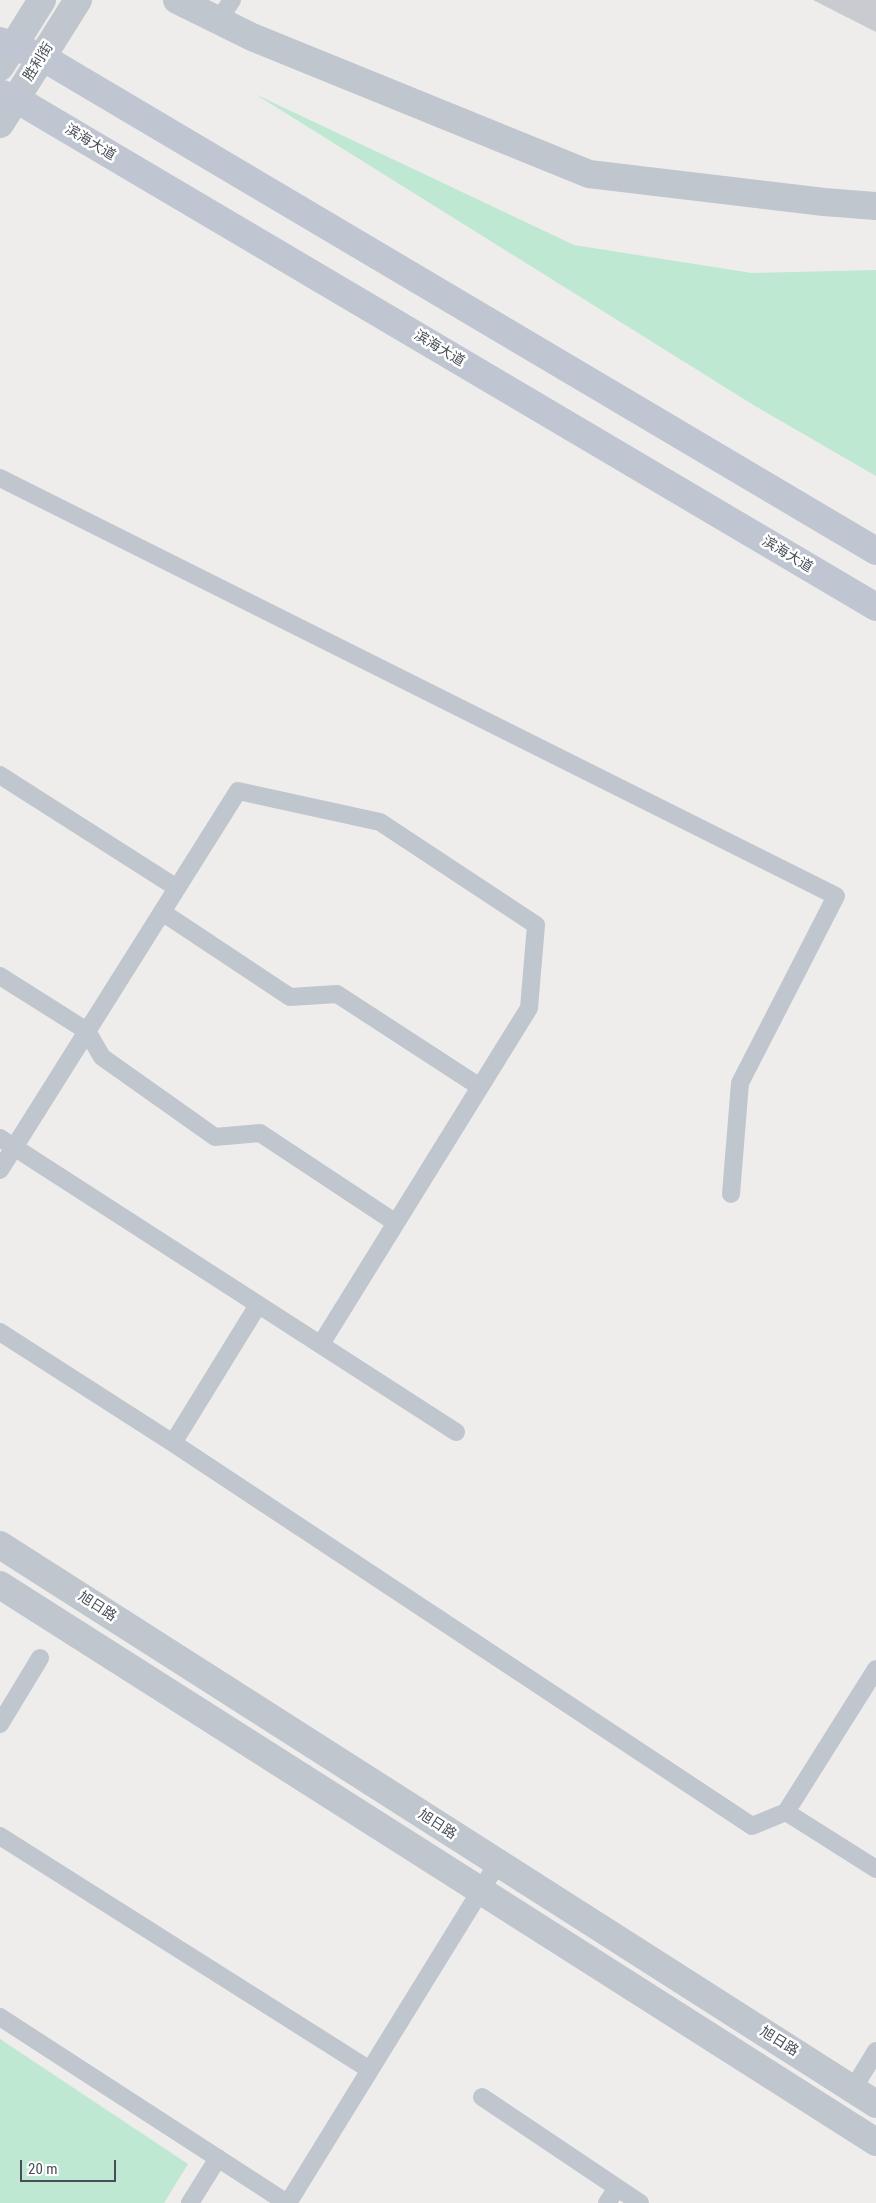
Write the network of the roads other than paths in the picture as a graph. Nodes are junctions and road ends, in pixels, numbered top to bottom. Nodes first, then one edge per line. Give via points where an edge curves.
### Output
1 (42, 0) edge
2 (78, 0) edge
3 (177, 0) edge
4 (225, 10) edge
5 (4, 51) edge
6 (42, 57) junction
7 (8, 96) edge
8 (0, 124) edge
9 (876, 206) edge
10 (0, 478) edge
11 (876, 551) edge
12 (876, 607) edge
13 (0, 775) edge
14 (177, 888) junction
15 (162, 912) junction
16 (0, 976) edge
17 (87, 1031) junction
18 (480, 1087) junction
19 (7, 1142) edge
20 (0, 1170) edge
21 (731, 1194) dead end
22 (396, 1223) junction
23 (258, 1304) junction
24 (0, 1332) edge
25 (320, 1344) junction
26 (456, 1432) dead end
27 (173, 1443) junction
28 (0, 1544) edge
29 (0, 1585) edge
30 (40, 1658) dead end
31 (876, 1668) edge
32 (0, 1724) edge
33 (786, 1812) junction
34 (0, 1836) edge
35 (497, 1864) junction
36 (876, 1869) edge
37 (480, 1890) junction
38 (0, 2017) edge
39 (876, 2050) edge
40 (370, 2070) junction
41 (853, 2089) junction
42 (482, 2097) dead end
43 (876, 2104) edge
44 (876, 2142) edge
45 (218, 2158) junction
46 (617, 2188) junction
47 (190, 2203) edge
48 (287, 2203) edge
49 (607, 2203) edge
50 (640, 2203) edge

1 - 5 street
2 - 6 street, 胜利街
3 - 4 street
4 - 9 street via 252,37 589,174
5 - 6 main road
6 - 7 street, 胜利街
6 - 11 main road
7 - 8 street, 胜利街
7 - 12 main road, 滨海大道
10 - 21 lane via 836,896 740,1082
13 - 14 lane
14 - 15 lane
14 - 18 lane via 238,791 380,822 454,870 536,925 529,1008
15 - 17 lane
15 - 18 lane via 290,997 337,994
16 - 17 lane
17 - 19 lane
17 - 22 lane via 102,1057 214,1137 260,1133
18 - 22 lane
19 - 20 lane
19 - 23 lane
22 - 25 lane
23 - 25 lane
23 - 27 lane
24 - 27 lane
25 - 26 lane
27 - 33 lane via 752,1826
28 - 35 street, 旭日路
29 - 37 street
30 - 32 lane
31 - 33 lane
33 - 36 lane
34 - 40 lane
35 - 37 lane
35 - 41 street, 旭日路
37 - 40 lane
37 - 44 street
38 - 45 lane
39 - 41 lane
40 - 48 lane
41 - 43 street, 旭日路
42 - 46 lane
45 - 47 lane
45 - 48 lane
46 - 49 lane
46 - 50 lane

